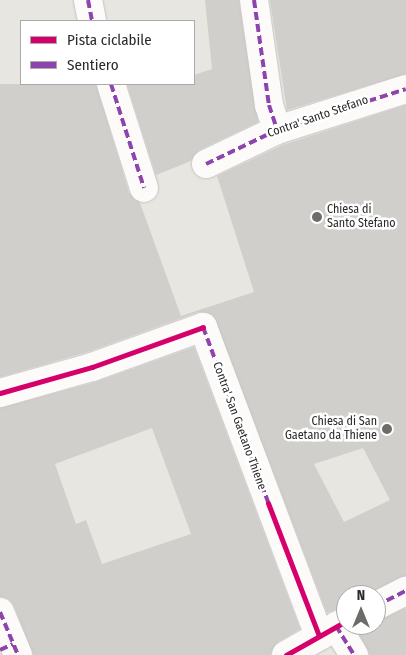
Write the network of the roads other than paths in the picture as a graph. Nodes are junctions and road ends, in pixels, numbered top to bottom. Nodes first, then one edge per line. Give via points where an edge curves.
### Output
1 (88, 0) edge
2 (254, 0) edge
3 (92, 20) edge
4 (112, 85) edge
5 (406, 89) edge
6 (277, 130) junction
7 (206, 164) dead end
8 (144, 188) dead end
9 (0, 393) edge
10 (406, 591) edge
11 (386, 601) edge
12 (0, 612) edge
13 (334, 628) edge
14 (18, 655) edge
15 (286, 655) edge
16 (354, 655) edge

1 - 3 street
2 - 6 street via 269,105
4 - 8 street
5 - 6 street, Contra' Santo Stefano
6 - 7 street, Contra' Santo Stefano
9 - 13 street, Contra' San Gaetano Thiene via 92,367 203,328
10 - 11 street
12 - 14 street
13 - 15 street
13 - 16 street, Contra' San Gaetano Thiene

